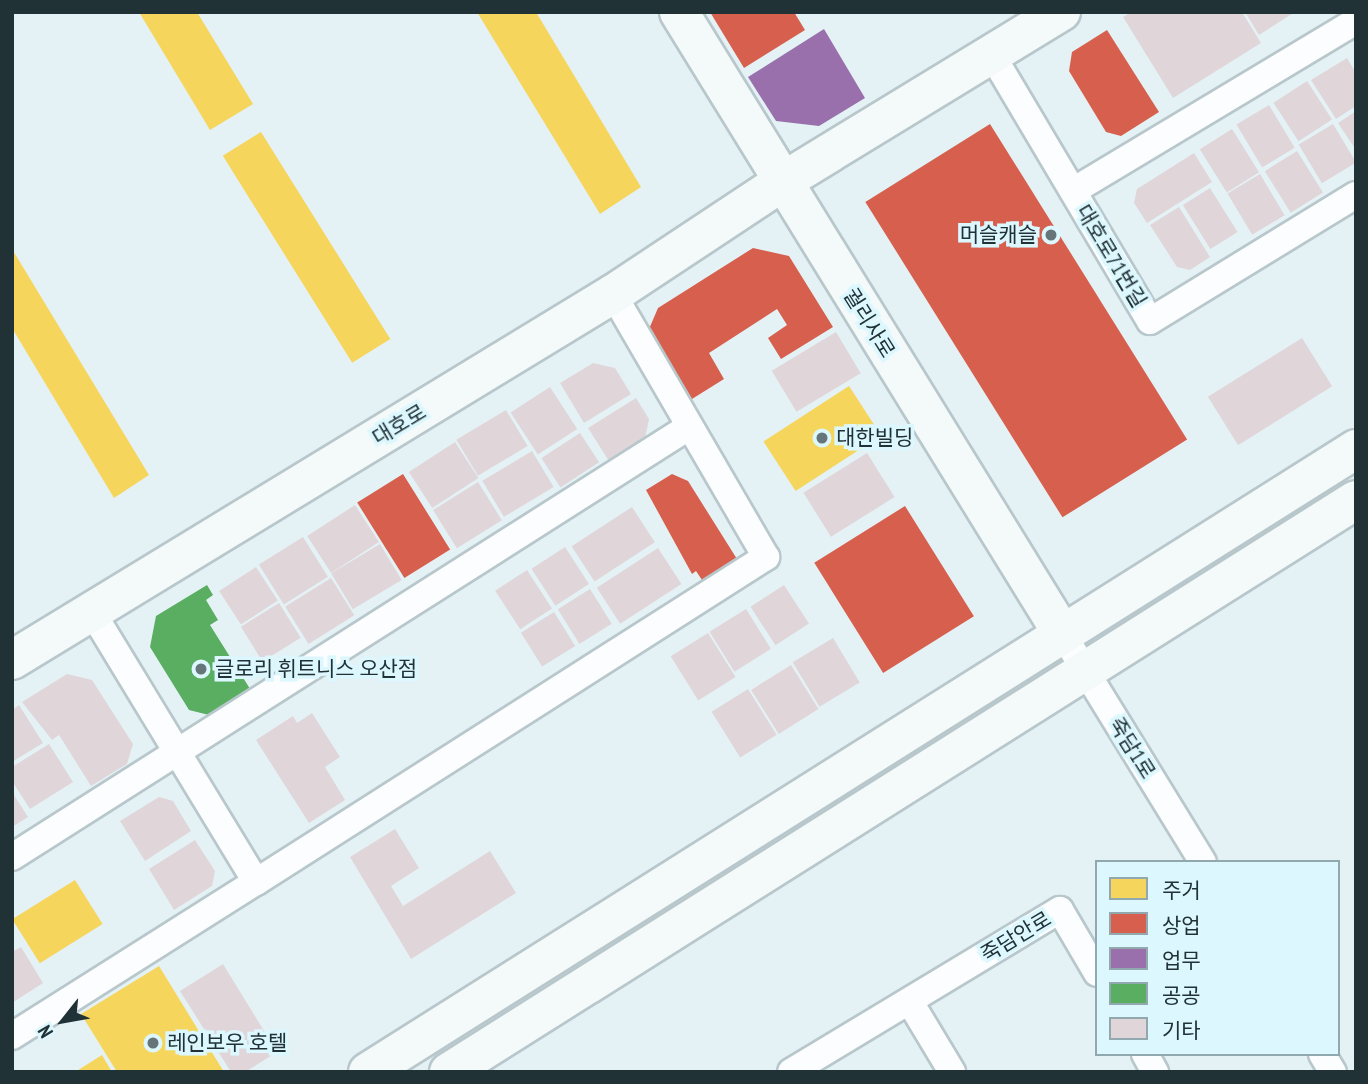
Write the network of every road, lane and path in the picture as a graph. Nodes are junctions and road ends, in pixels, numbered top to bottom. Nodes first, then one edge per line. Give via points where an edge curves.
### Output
1 (679, 12) edge
2 (1061, 12) edge
3 (1356, 21) edge
4 (992, 55) junction
5 (782, 182) junction
6 (1073, 191) junction
7 (1356, 195) edge
8 (613, 294) junction
9 (688, 428) junction
10 (1356, 449) edge
11 (1356, 500) edge
12 (92, 612) junction
13 (1062, 633) junction
14 (12, 660) edge
15 (1083, 668) junction
16 (182, 753) junction
17 (12, 858) edge
18 (1202, 860) edge
19 (257, 882) junction
20 (1095, 970) edge
21 (910, 1002) junction
22 (12, 1036) edge
23 (1146, 1056) edge
24 (1323, 1056) edge
25 (368, 1072) edge
26 (449, 1072) edge
27 (791, 1072) edge
28 (952, 1072) edge
29 (1155, 1072) edge
30 (1333, 1072) edge

1 - 5 street, 궐리사로
2 - 4 street, 대호로
3 - 6 street
4 - 5 street, 대호로
4 - 6 street, 대호로71번길
5 - 8 street, 대호로
5 - 13 street, 궐리사로
6 - 7 street, 대호로71번길 via 1150,321
8 - 9 street
8 - 12 street, 대호로
9 - 16 street
9 - 19 street via 766,556
10 - 13 street
11 - 15 street
12 - 14 street, 대호로
12 - 16 street
13 - 15 street, 죽담1로
13 - 25 street
15 - 18 street, 죽담1로
15 - 26 street
16 - 17 street
16 - 19 street
19 - 22 street
20 - 21 street, 죽담안로 via 1060,910
21 - 27 street, 죽담안로
21 - 28 street
23 - 29 street
24 - 30 street

